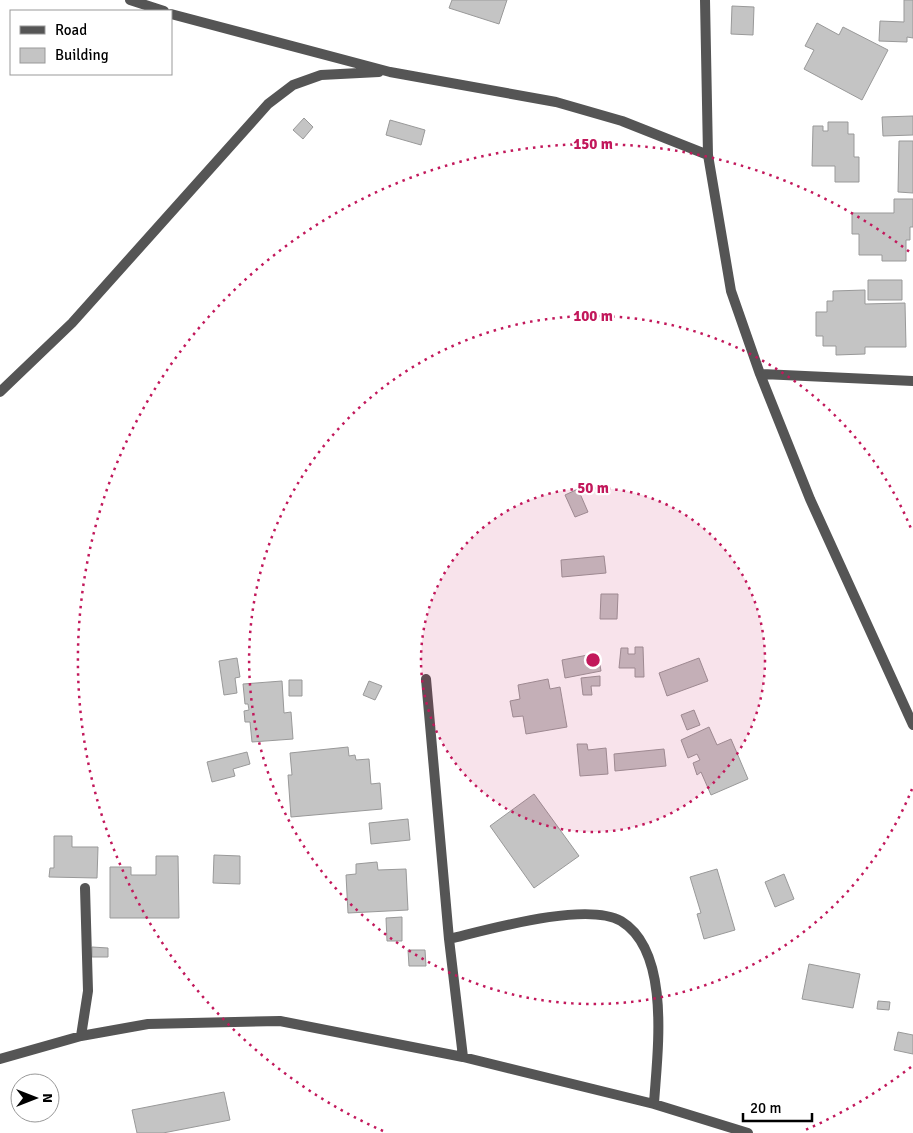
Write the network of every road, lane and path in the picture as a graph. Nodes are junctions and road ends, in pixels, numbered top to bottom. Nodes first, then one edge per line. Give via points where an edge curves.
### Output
1 (130, 0) edge
2 (705, 0) edge
3 (161, 10) edge
4 (172, 14) edge
5 (390, 72) junction
6 (708, 154) junction
7 (760, 374) junction
8 (913, 381) edge
9 (0, 392) edge
10 (426, 679) dead end
11 (913, 725) edge
12 (85, 888) dead end
13 (449, 939) junction
14 (81, 1036) junction
15 (463, 1057) junction
16 (0, 1059) edge
17 (654, 1104) junction
18 (748, 1133) edge

1 - 3 street
2 - 6 street
4 - 5 street
5 - 6 street via 556,102 622,121
5 - 9 street via 321,75 293,85 268,104 72,323
6 - 7 street via 731,291
7 - 8 street
7 - 11 street via 810,499
10 - 13 street
12 - 14 street via 88,991
13 - 15 street
13 - 17 street via 540,919 601,916 620,921 635,935 650,957 656,986 658,1042
14 - 15 street via 148,1024 280,1021
14 - 16 street
15 - 17 street
17 - 18 street

